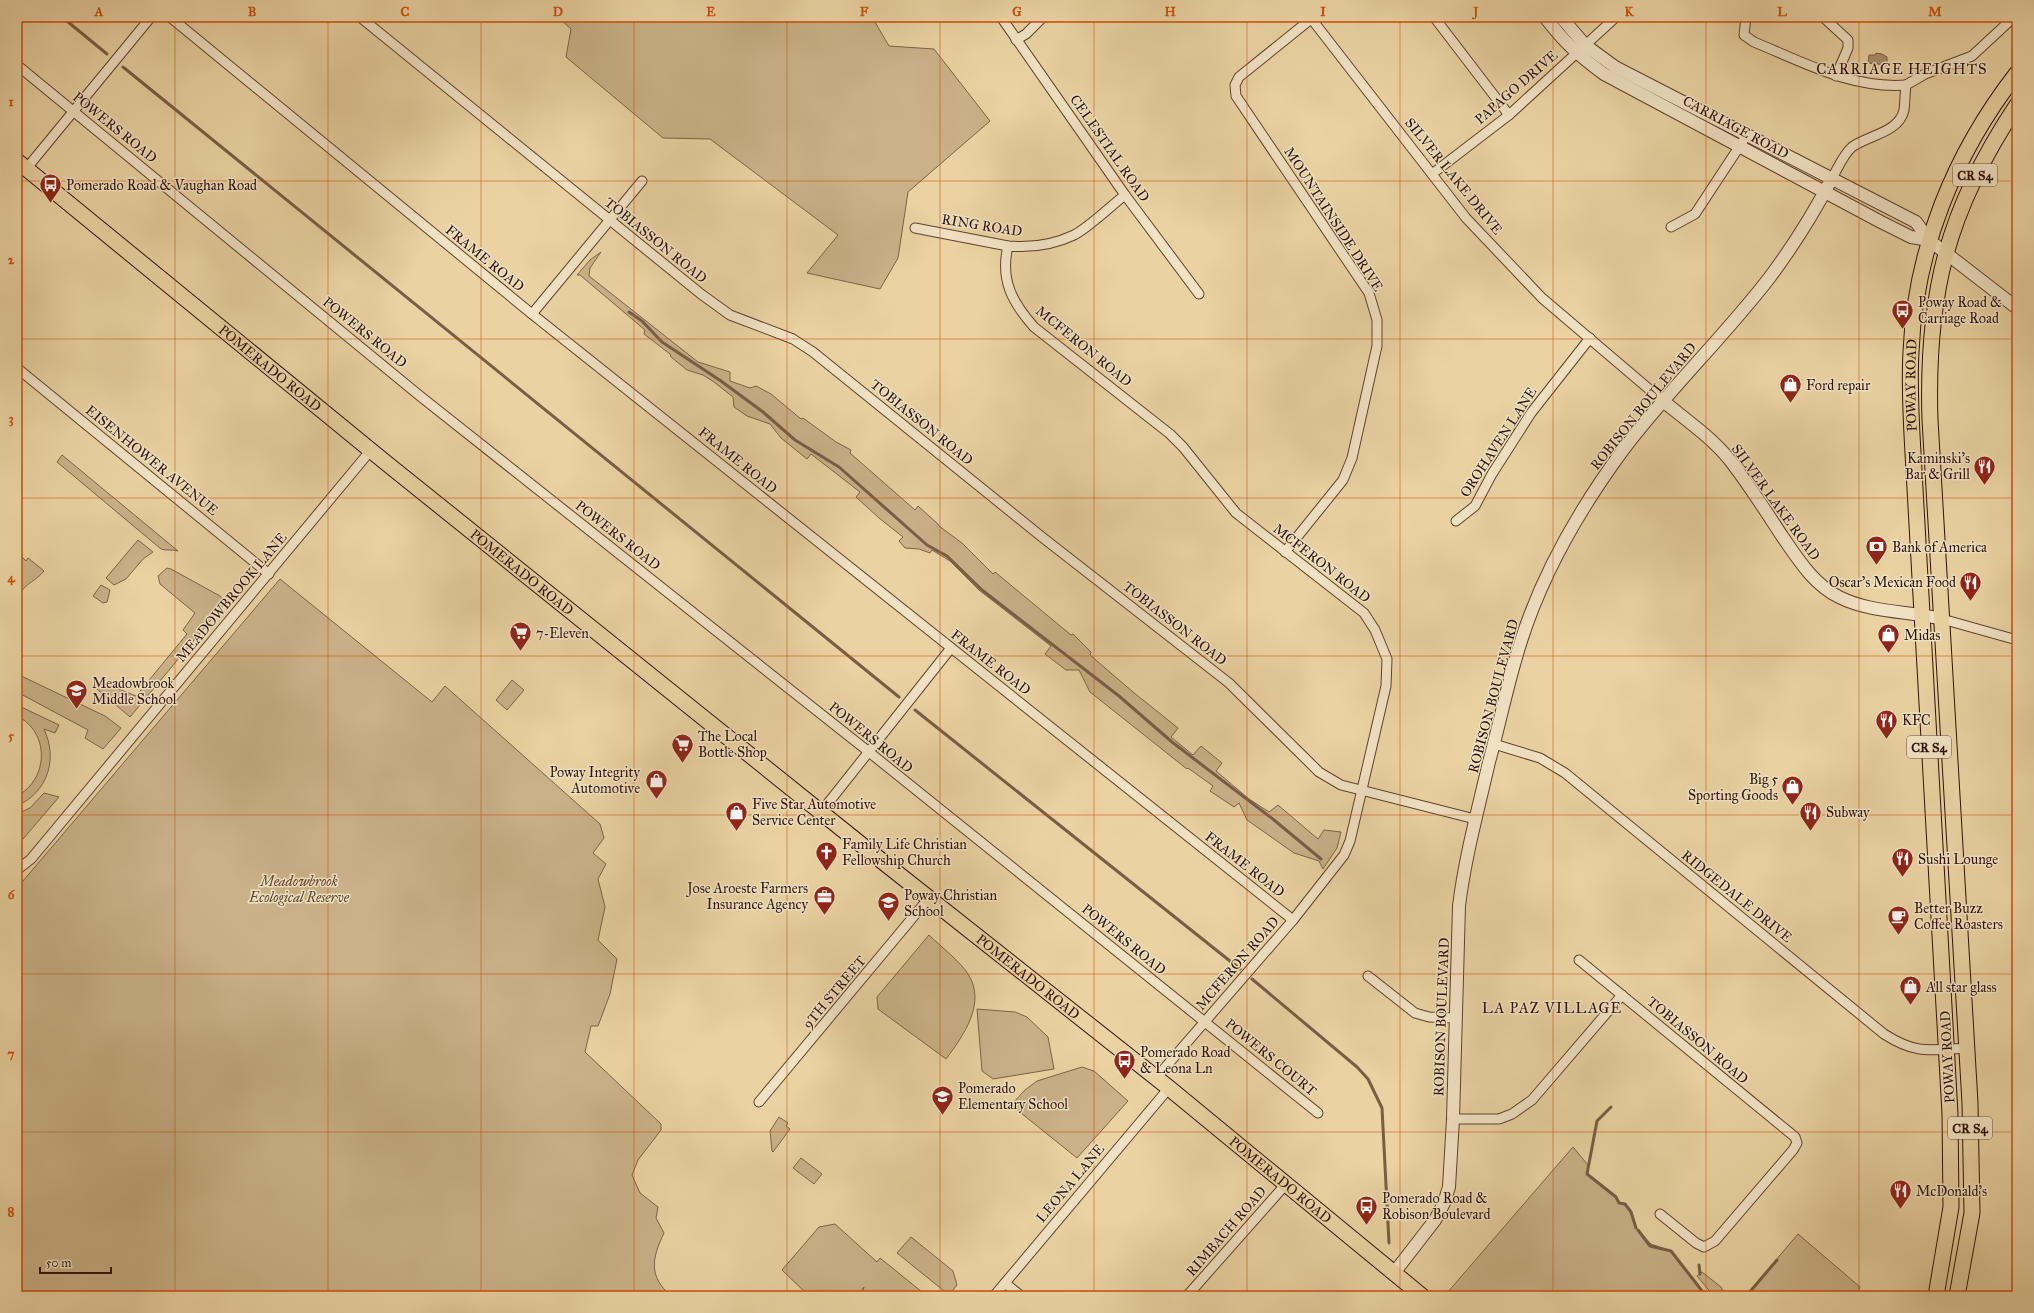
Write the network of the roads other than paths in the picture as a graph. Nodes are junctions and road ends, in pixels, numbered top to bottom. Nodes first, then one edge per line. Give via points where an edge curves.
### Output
1 (151, 17) edge
2 (170, 17) edge
3 (360, 17) edge
4 (1002, 17) edge
5 (1043, 17) edge
6 (1434, 17) edge
7 (1545, 17) edge
8 (1560, 17) edge
9 (1616, 17) edge
10 (1746, 17) edge
11 (1823, 17) edge
12 (2014, 17) edge
13 (1311, 18) edge
14 (1016, 40) junction
15 (1581, 50) junction
16 (17, 65) edge
17 (2017, 73) edge
18 (1836, 76) junction
19 (1906, 85) junction
20 (2017, 105) edge
21 (74, 111) junction
22 (1509, 115) junction
23 (1743, 141) junction
24 (22, 165) edge
25 (1432, 174) junction
26 (1832, 178) junction
27 (642, 181) dead end
28 (1825, 191) junction
29 (1125, 195) junction
30 (609, 221) junction
31 (1671, 227) dead end
32 (915, 228) dead end
33 (1929, 240) junction
34 (1008, 246) junction
35 (1945, 252) junction
36 (1199, 294) dead end
37 (2017, 308) edge
38 (532, 314) junction
39 (1590, 338) junction
40 (17, 368) edge
41 (1663, 401) junction
42 (371, 450) junction
43 (1456, 521) dead end
44 (1285, 552) junction
45 (269, 574) junction
46 (1922, 614) junction
47 (1942, 620) junction
48 (2017, 640) edge
49 (951, 648) junction
50 (1494, 744) junction
51 (868, 752) junction
52 (1361, 791) junction
53 (821, 812) junction
54 (1475, 819) junction
55 (17, 870) edge
56 (929, 898) junction
57 (1293, 920) junction
58 (1579, 960) dead end
59 (1368, 976) dead end
60 (1622, 995) junction
61 (1456, 1018) junction
62 (1205, 1022) junction
63 (1967, 1048) junction
64 (1947, 1049) junction
65 (1156, 1078) junction
66 (1168, 1088) junction
67 (759, 1102) dead end
68 (1318, 1113) dead end
69 (1453, 1119) junction
70 (1286, 1184) junction
71 (1951, 1207) junction
72 (1972, 1207) junction
73 (1660, 1214) dead end
74 (1394, 1274) junction
75 (1005, 1283) junction
76 (1938, 1293) edge
77 (994, 1296) edge
78 (1021, 1296) edge
79 (1187, 1296) edge
80 (1422, 1296) edge
81 (1957, 1296) edge

1 - 21 street
2 - 38 street, FRAME ROAD
3 - 30 street, TOBIASSON ROAD
4 - 14 street, CELESTIAL ROAD
5 - 14 street
6 - 22 street
7 - 15 street, CARRIAGE ROAD via 1565,42
8 - 15 street, CARRIAGE ROAD
9 - 15 street, PAPAGO DRIVE
10 - 18 street via 1744,33 1749,40
11 - 18 street via 1848,40 1848,48
12 - 19 street via 1972,56 1925,74
13 - 25 street, SILVER LAKE DRIVE
13 - 44 street, MOUNTAINSIDE DRIVE via 1239,77 1234,85 1236,96 1369,293 1377,320 1377,346 1352,458 1343,480
14 - 29 street, CELESTIAL ROAD
15 - 22 street, PAPAGO DRIVE
15 - 23 street, CARRIAGE ROAD
16 - 21 street, POWERS ROAD
17 - 33 main road, POWAY ROAD / CR S4 via 1961,159
18 - 19 street via 1867,84
19 - 26 street via 1904,111 1901,117 1888,130 1853,147
20 - 35 main road, POWAY ROAD / CR S4 via 1979,168
21 - 24 street
21 - 51 street, POWERS ROAD via 420,396
22 - 25 street, PAPAGO DRIVE
23 - 26 street, CARRIAGE ROAD
23 - 28 street, CARRIAGE ROAD
23 - 31 street via 1695,214
24 - 42 main road, POMERADO ROAD
25 - 39 street, SILVER LAKE DRIVE via 1466,218 1542,298
26 - 28 street, ROBISON BOULEVARD
26 - 33 street, CARRIAGE ROAD via 1916,222
27 - 30 street
28 - 33 street, CARRIAGE ROAD via 1911,237
28 - 41 street, ROBISON BOULEVARD via 1806,225 1768,279
29 - 34 street, RING ROAD via 1075,234 1047,244
29 - 36 street, CELESTIAL ROAD
30 - 38 street
30 - 52 street, TOBIASSON ROAD via 730,315 793,340 813,352 1042,537 1229,683 1319,772 1340,785
32 - 34 street, RING ROAD
33 - 35 street, CARRIAGE ROAD
33 - 46 main road, POWAY ROAD / CR S4 via 1915,303 1910,363
34 - 44 street, MCFERON ROAD via 1004,263 1008,288 1030,322 1170,434 1228,506
35 - 37 street, CARRIAGE ROAD
35 - 47 main road, POWAY ROAD / CR S4 via 1935,303 1929,376
38 - 49 street, FRAME ROAD
39 - 41 street, SILVER LAKE DRIVE
39 - 43 street, OROHAVEN LANE via 1531,413 1475,506
40 - 45 street, EISENHOWER AVENUE
41 - 46 street, SILVER LAKE ROAD via 1726,455 1798,559 1819,583 1834,595 1857,604
41 - 50 street, ROBISON BOULEVARD via 1624,450 1583,509 1555,560 1521,640
42 - 45 street, MEADOWBROOK LANE
42 - 53 main road, POMERADO ROAD
44 - 52 street, MCFERON ROAD via 1364,613 1375,630 1387,659 1386,686
45 - 55 street, MEADOWBROOK LANE via 31,859
46 - 47 street, SILVER LAKE ROAD
46 - 64 main road, POWAY ROAD / CR S4
47 - 48 street
47 - 63 main road, POWAY ROAD / CR S4
49 - 51 street
49 - 57 street, FRAME ROAD
50 - 54 street, ROBISON BOULEVARD
50 - 64 street, RIDGEDALE DRIVE via 1540,758 1565,773 1884,1034 1914,1050
51 - 53 street
51 - 62 street, POWERS ROAD
52 - 54 street, TOBIASSON ROAD
52 - 57 street, MCFERON ROAD via 1350,841 1344,855
53 - 56 main road, POMERADO ROAD
54 - 61 street, ROBISON BOULEVARD via 1459,906
56 - 65 main road, POMERADO ROAD
56 - 67 street, 9TH STREET
57 - 62 street, MCFERON ROAD
58 - 60 street, TOBIASSON ROAD
59 - 61 street via 1415,1013 1429,1017
60 - 69 street via 1532,1100 1512,1114 1499,1119
60 - 73 street, TOBIASSON ROAD via 1795,1137 1797,1143 1748,1203 1714,1241 1704,1247
61 - 69 street, ROBISON BOULEVARD
62 - 65 street, MCFERON ROAD
62 - 68 street, POWERS COURT
63 - 64 street, RIDGEDALE DRIVE
63 - 72 main road, POWAY ROAD / CR S4
64 - 71 main road, POWAY ROAD / CR S4
65 - 66 main road, POMERADO ROAD
66 - 70 main road, POMERADO ROAD
66 - 75 street, LEONA LANE
69 - 74 street, ROBISON BOULEVARD via 1449,1187 1444,1204
70 - 74 main road, POMERADO ROAD
70 - 79 street, RIMBACH ROAD
71 - 72 main road
71 - 76 main road, POWAY ROAD / CR S4
72 - 81 main road, POWAY ROAD / CR S4
74 - 80 main road, POMERADO ROAD
75 - 77 street, LEONA LANE
75 - 78 street

